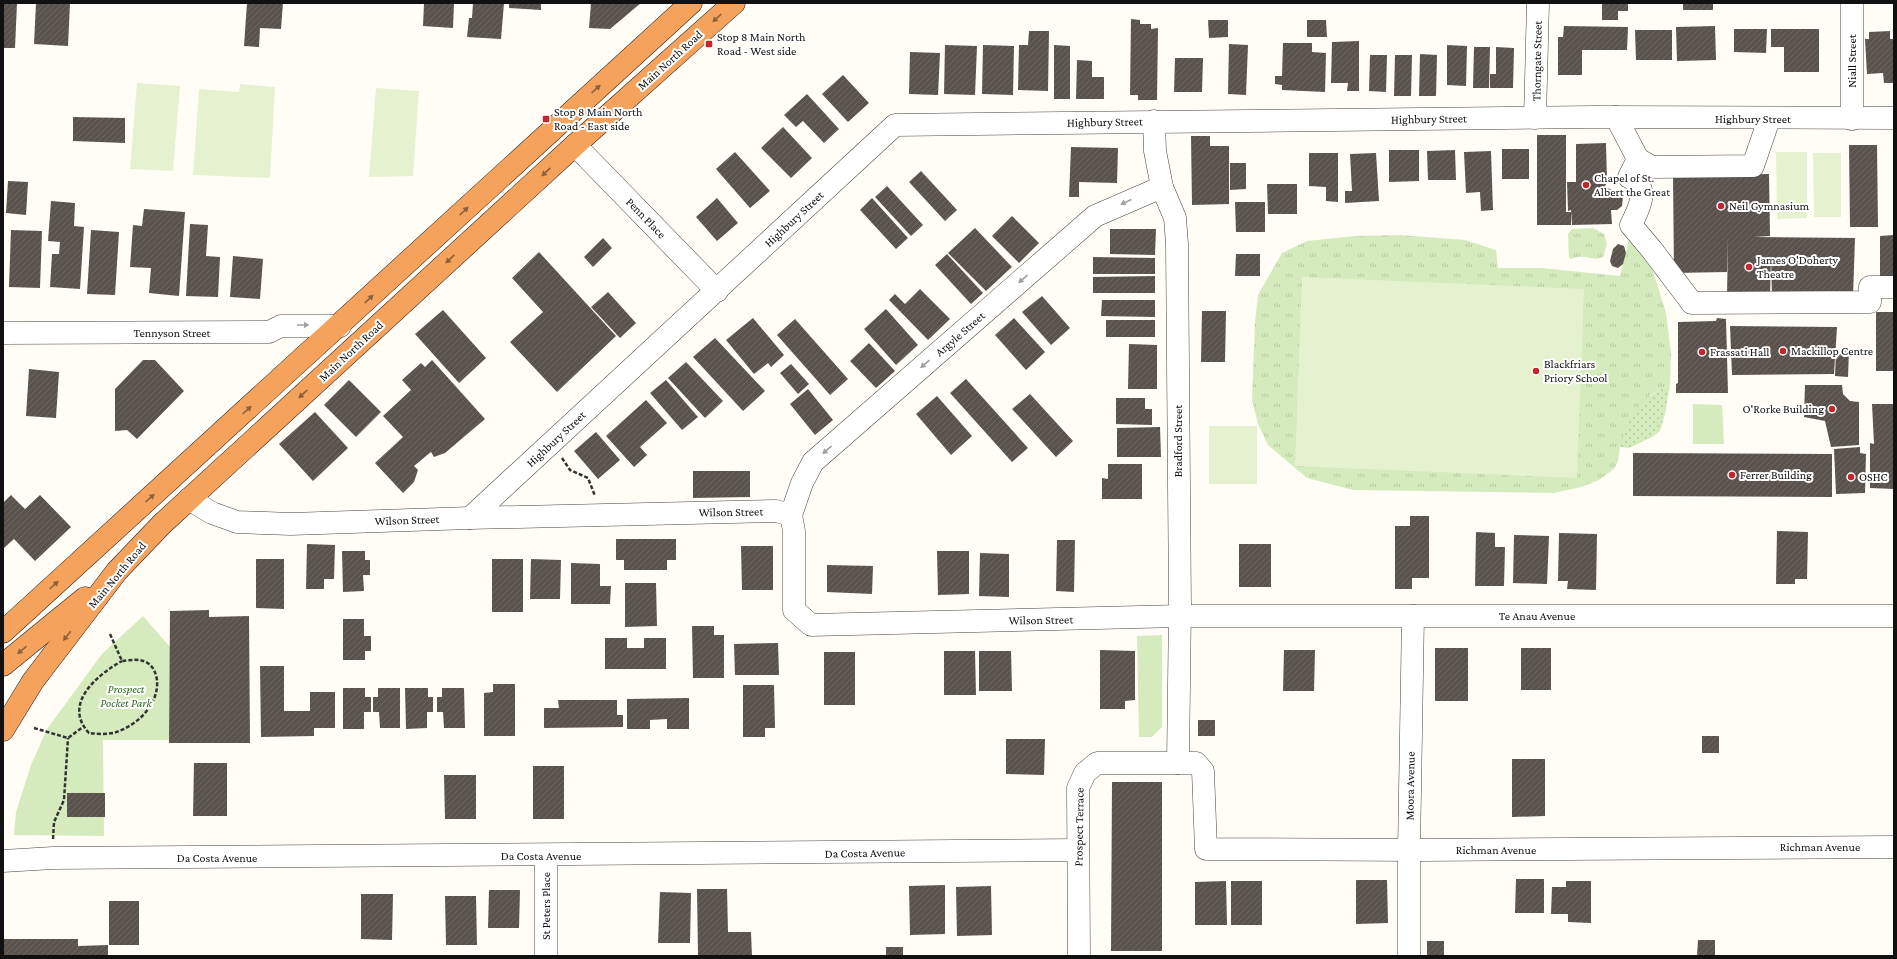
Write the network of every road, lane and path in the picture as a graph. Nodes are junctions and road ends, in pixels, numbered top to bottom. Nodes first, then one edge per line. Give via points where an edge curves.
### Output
1 (691, 3) edge
2 (734, 3) edge
3 (1538, 3) edge
4 (1852, 3) edge
5 (1616, 117) junction
6 (1535, 118) junction
7 (1894, 118) edge
8 (1769, 119) junction
9 (1852, 119) junction
10 (1154, 121) junction
11 (557, 124) junction
12 (575, 145) junction
13 (1638, 159) junction
14 (1162, 187) junction
15 (1894, 287) edge
16 (717, 292) junction
17 (340, 326) junction
18 (3, 333) edge
19 (558, 451) dead end
20 (595, 496) dead end
21 (189, 499) junction
22 (791, 515) junction
23 (470, 518) junction
24 (117, 572) junction
25 (25, 611) junction
26 (1180, 616) junction
27 (1413, 616) junction
28 (1894, 616) edge
29 (3, 625) edge
30 (3, 632) edge
31 (110, 634) dead end
32 (122, 661) junction
33 (3, 666) edge
34 (83, 727) junction
35 (34, 728) dead end
36 (3, 730) edge
37 (68, 738) junction
38 (1178, 763) junction
39 (1894, 847) edge
40 (1078, 850) junction
41 (1409, 850) junction
42 (546, 856) junction
43 (53, 858) junction
44 (3, 861) edge
45 (546, 956) edge
46 (1079, 956) edge
47 (1409, 956) edge

11 -> 1 highway
2 -> 12 highway, Main North Road
3 - 6 street, Thorngate Street
4 - 9 street, Niall Street
5 - 6 street, Highbury Street
5 - 8 street, Highbury Street
5 - 13 street
6 - 10 street, Highbury Street
7 - 9 street, Highbury Street
8 - 9 street, Highbury Street
8 - 13 street via 1753,166 1652,167
10 - 14 street, Bradford Street via 1155,151
10 - 16 street, Highbury Street via 896,125
11 - 12 highway
17 -> 11 highway
12 - 16 street, Penn Place
12 -> 21 highway, Main North Road
13 - 15 street via 1629,176 1638,181 1642,196 1631,225 1692,303 1870,302 1870,287
14 -> 22 street, Argyle Street via 1095,216 813,462
14 - 26 street, Bradford Street via 1175,218 1177,244
16 - 23 street, Highbury Street
18 -> 17 street, Tennyson Street via 269,332 281,326
25 -> 17 highway
19 - 20 path via 570,470 588,478
21 - 23 street, Wilson Street via 237,522 291,524
21 - 24 highway, Main North Road
22 - 23 street, Wilson Street via 776,512
22 - 26 street, Wilson Street via 794,531 794,610 811,625
24 -> 33 highway
24 -> 36 highway, Main North Road via 33,681
25 - 29 highway
25 - 30 highway
26 - 27 street, Te Anau Avenue
26 - 38 street, Bradford Street
27 - 28 street, Te Anau Avenue
27 - 41 street, Moora Avenue
31 - 32 path
32 - 34 path via 100,675 85,691 79,706 80,722
32 - 34 path via 138,660 149,663 156,673 155,700 131,725 118,732 89,733
34 - 37 path
35 - 37 path
37 - 43 path via 64,800 54,822
38 - 40 street, Prospect Terrace via 1097,763 1085,773 1078,788
38 - 41 street, Richman Avenue via 1196,763 1204,771 1206,849
39 - 41 street, Richman Avenue
40 - 42 street, Da Costa Avenue
40 - 46 street, Prospect Terrace
41 - 47 street, Moora Avenue
42 - 43 street, Da Costa Avenue
42 - 45 street, St Peters Place
43 - 44 street, Da Costa Avenue

